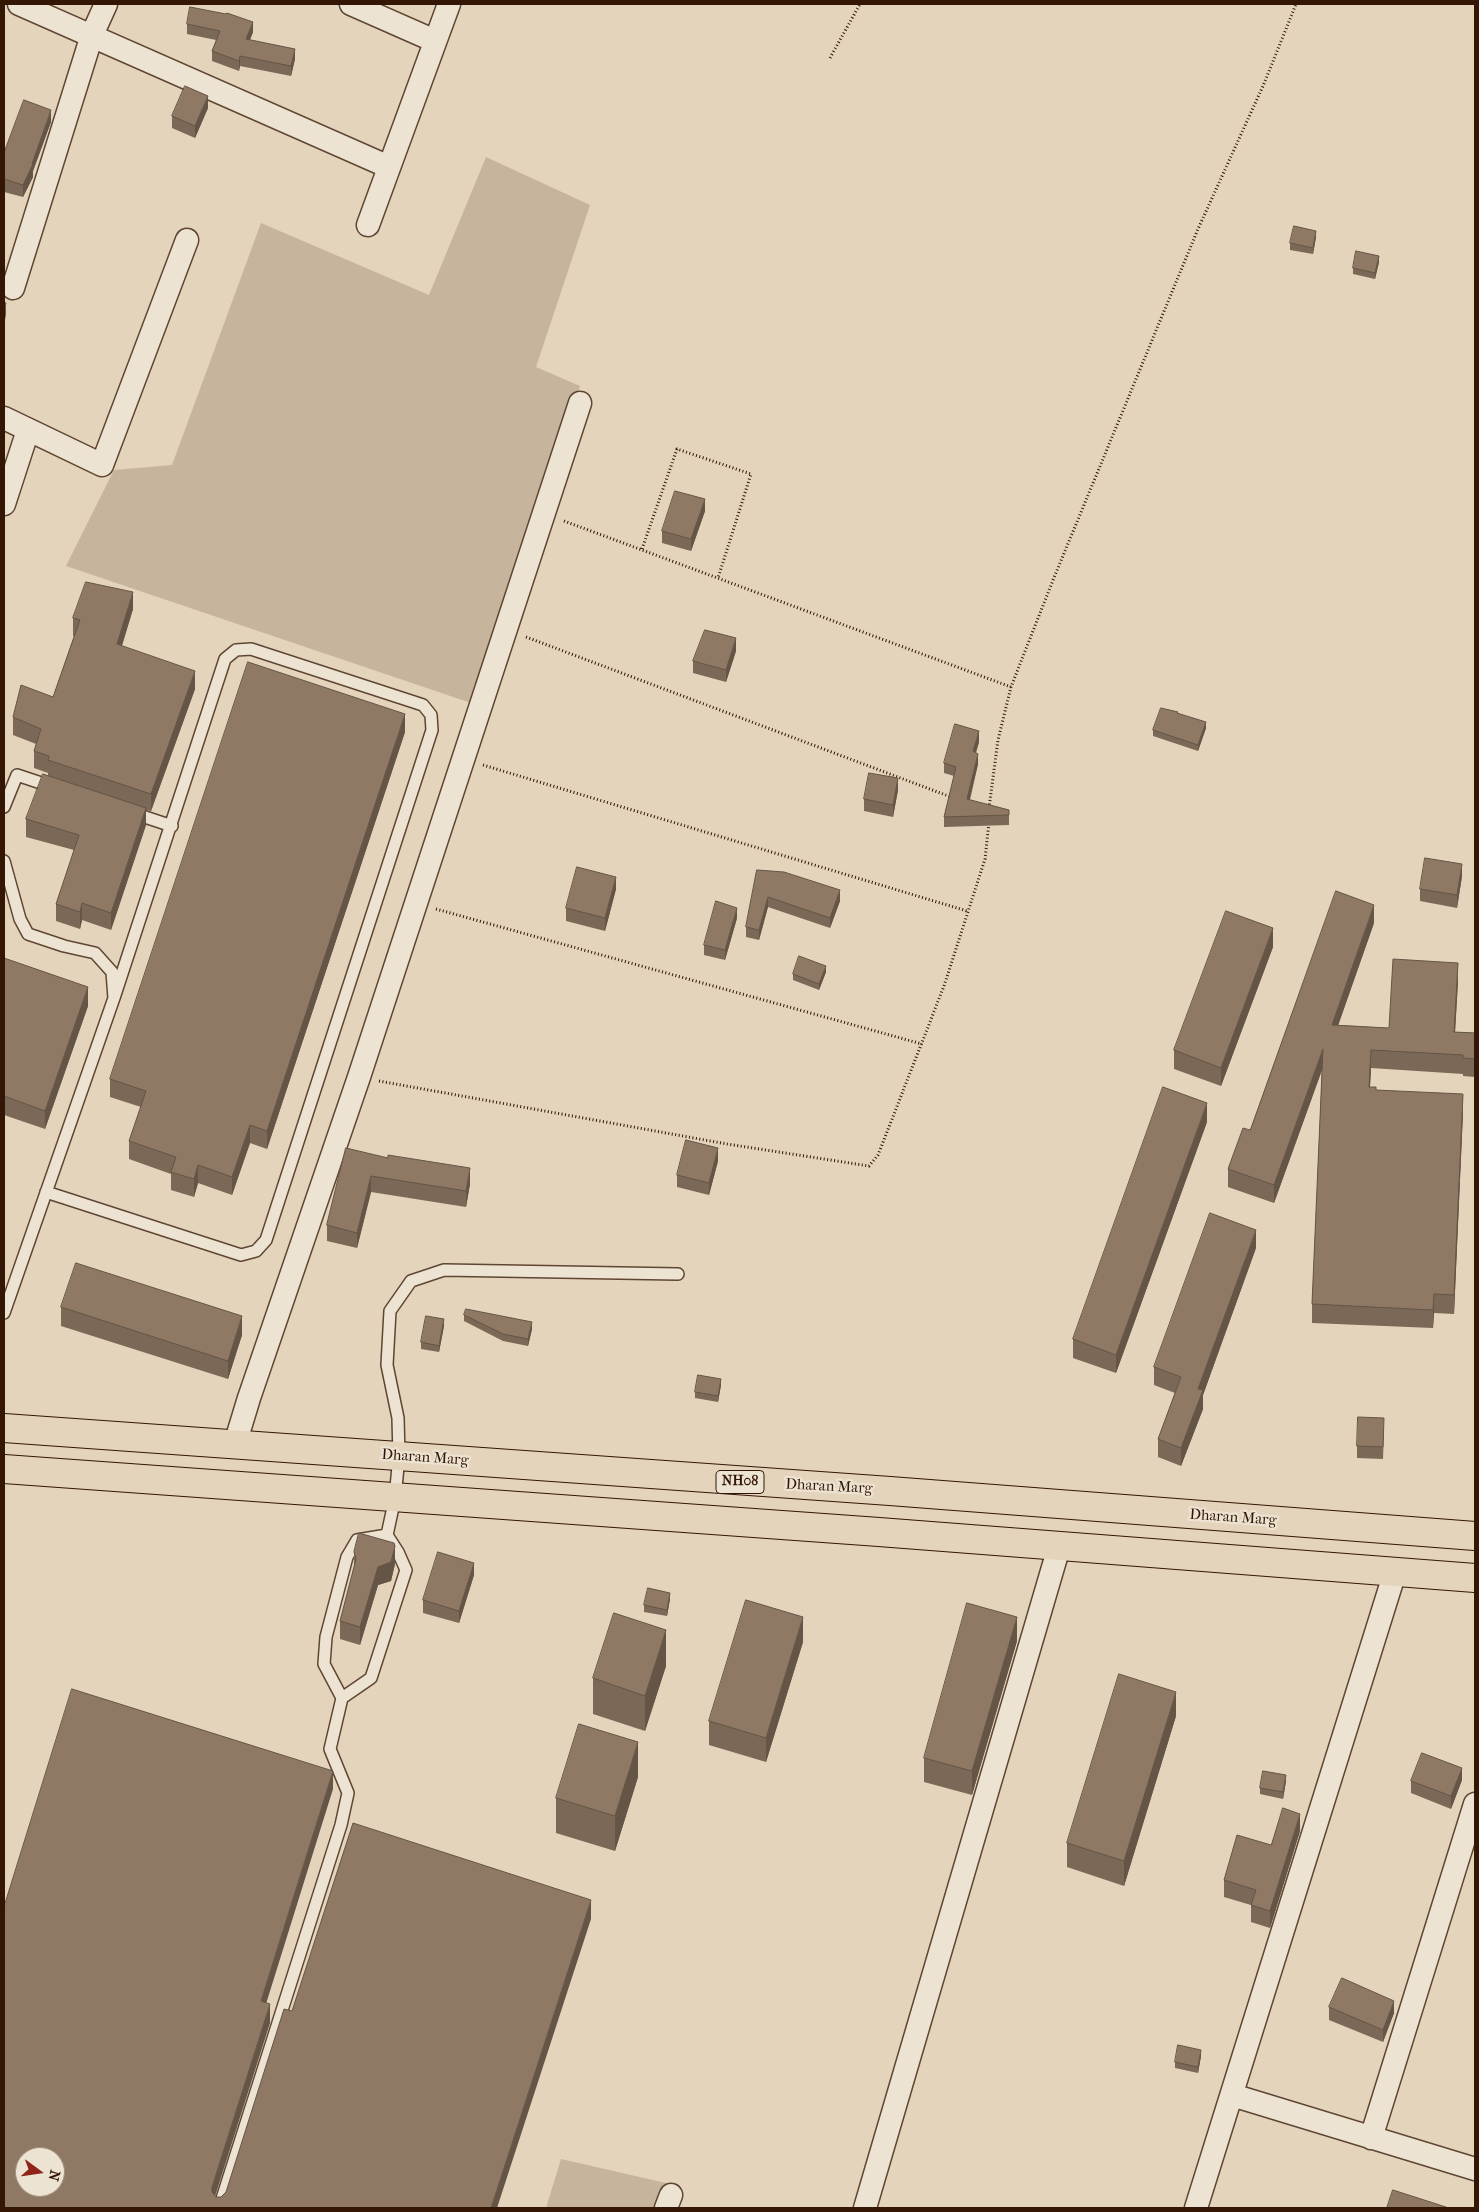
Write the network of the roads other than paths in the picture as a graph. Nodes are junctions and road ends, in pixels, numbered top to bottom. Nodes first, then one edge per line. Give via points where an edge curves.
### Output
1 (19, 4) edge
2 (106, 4) edge
3 (351, 4) edge
4 (449, 4) edge
5 (92, 35) junction
6 (436, 41) junction
7 (389, 167) junction
8 (368, 224) dead end
9 (187, 240) dead end
10 (13, 288) dead end
11 (580, 402) dead end
12 (4, 418) edge
13 (28, 430) junction
14 (4, 504) edge
15 (63, 790) edge
16 (4, 807) edge
17 (118, 808) edge
18 (172, 826) junction
19 (4, 861) edge
20 (114, 998) junction
21 (46, 1192) junction
22 (678, 1274) dead end
23 (4, 1313) edge
24 (4, 1428) edge
25 (235, 1444) junction
26 (399, 1456) junction
27 (4, 1469) edge
28 (395, 1498) junction
29 (387, 1535) junction
30 (1475, 1536) edge
31 (1059, 1547) junction
32 (1395, 1572) junction
33 (1475, 1578) edge
34 (342, 1698) junction
35 (1475, 1804) edge
36 (1232, 2095) junction
37 (1371, 2138) junction
38 (1475, 2169) edge
39 (219, 2208) edge
40 (865, 2208) edge
41 (1196, 2208) edge

1 - 5 street
2 - 5 street
3 - 6 street
4 - 6 street
5 - 7 street
5 - 10 street
6 - 7 street
7 - 8 street
9 - 13 street via 102,465
11 - 25 street via 417,904
12 - 13 street
13 - 14 street
15 - 16 lane via 17,775
17 - 18 lane
18 - 20 lane
18 - 21 lane via 225,659 236,650 251,649 423,705 431,715 432,730 266,1240 256,1251 241,1255
19 - 20 lane via 20,919 28,934 95,953 112,972
20 - 21 lane
21 - 23 lane
22 - 26 lane via 444,1270 411,1281 390,1311 387,1366 398,1418
24 - 25 main road, Dharan Marg / NH08
25 - 26 main road, Dharan Marg / NH08
26 - 28 lane
26 - 30 main road, Dharan Marg / NH08
27 - 28 main road
28 - 29 lane
28 - 31 main road
29 - 34 lane via 406,1570 371,1678
29 - 34 lane via 357,1540 347,1557 326,1637 324,1664
31 - 32 main road
31 - 40 street
32 - 33 main road
32 - 36 street
34 - 39 lane via 330,1749 348,1793 341,1825
35 - 37 street
36 - 37 street
36 - 41 street
37 - 38 street

